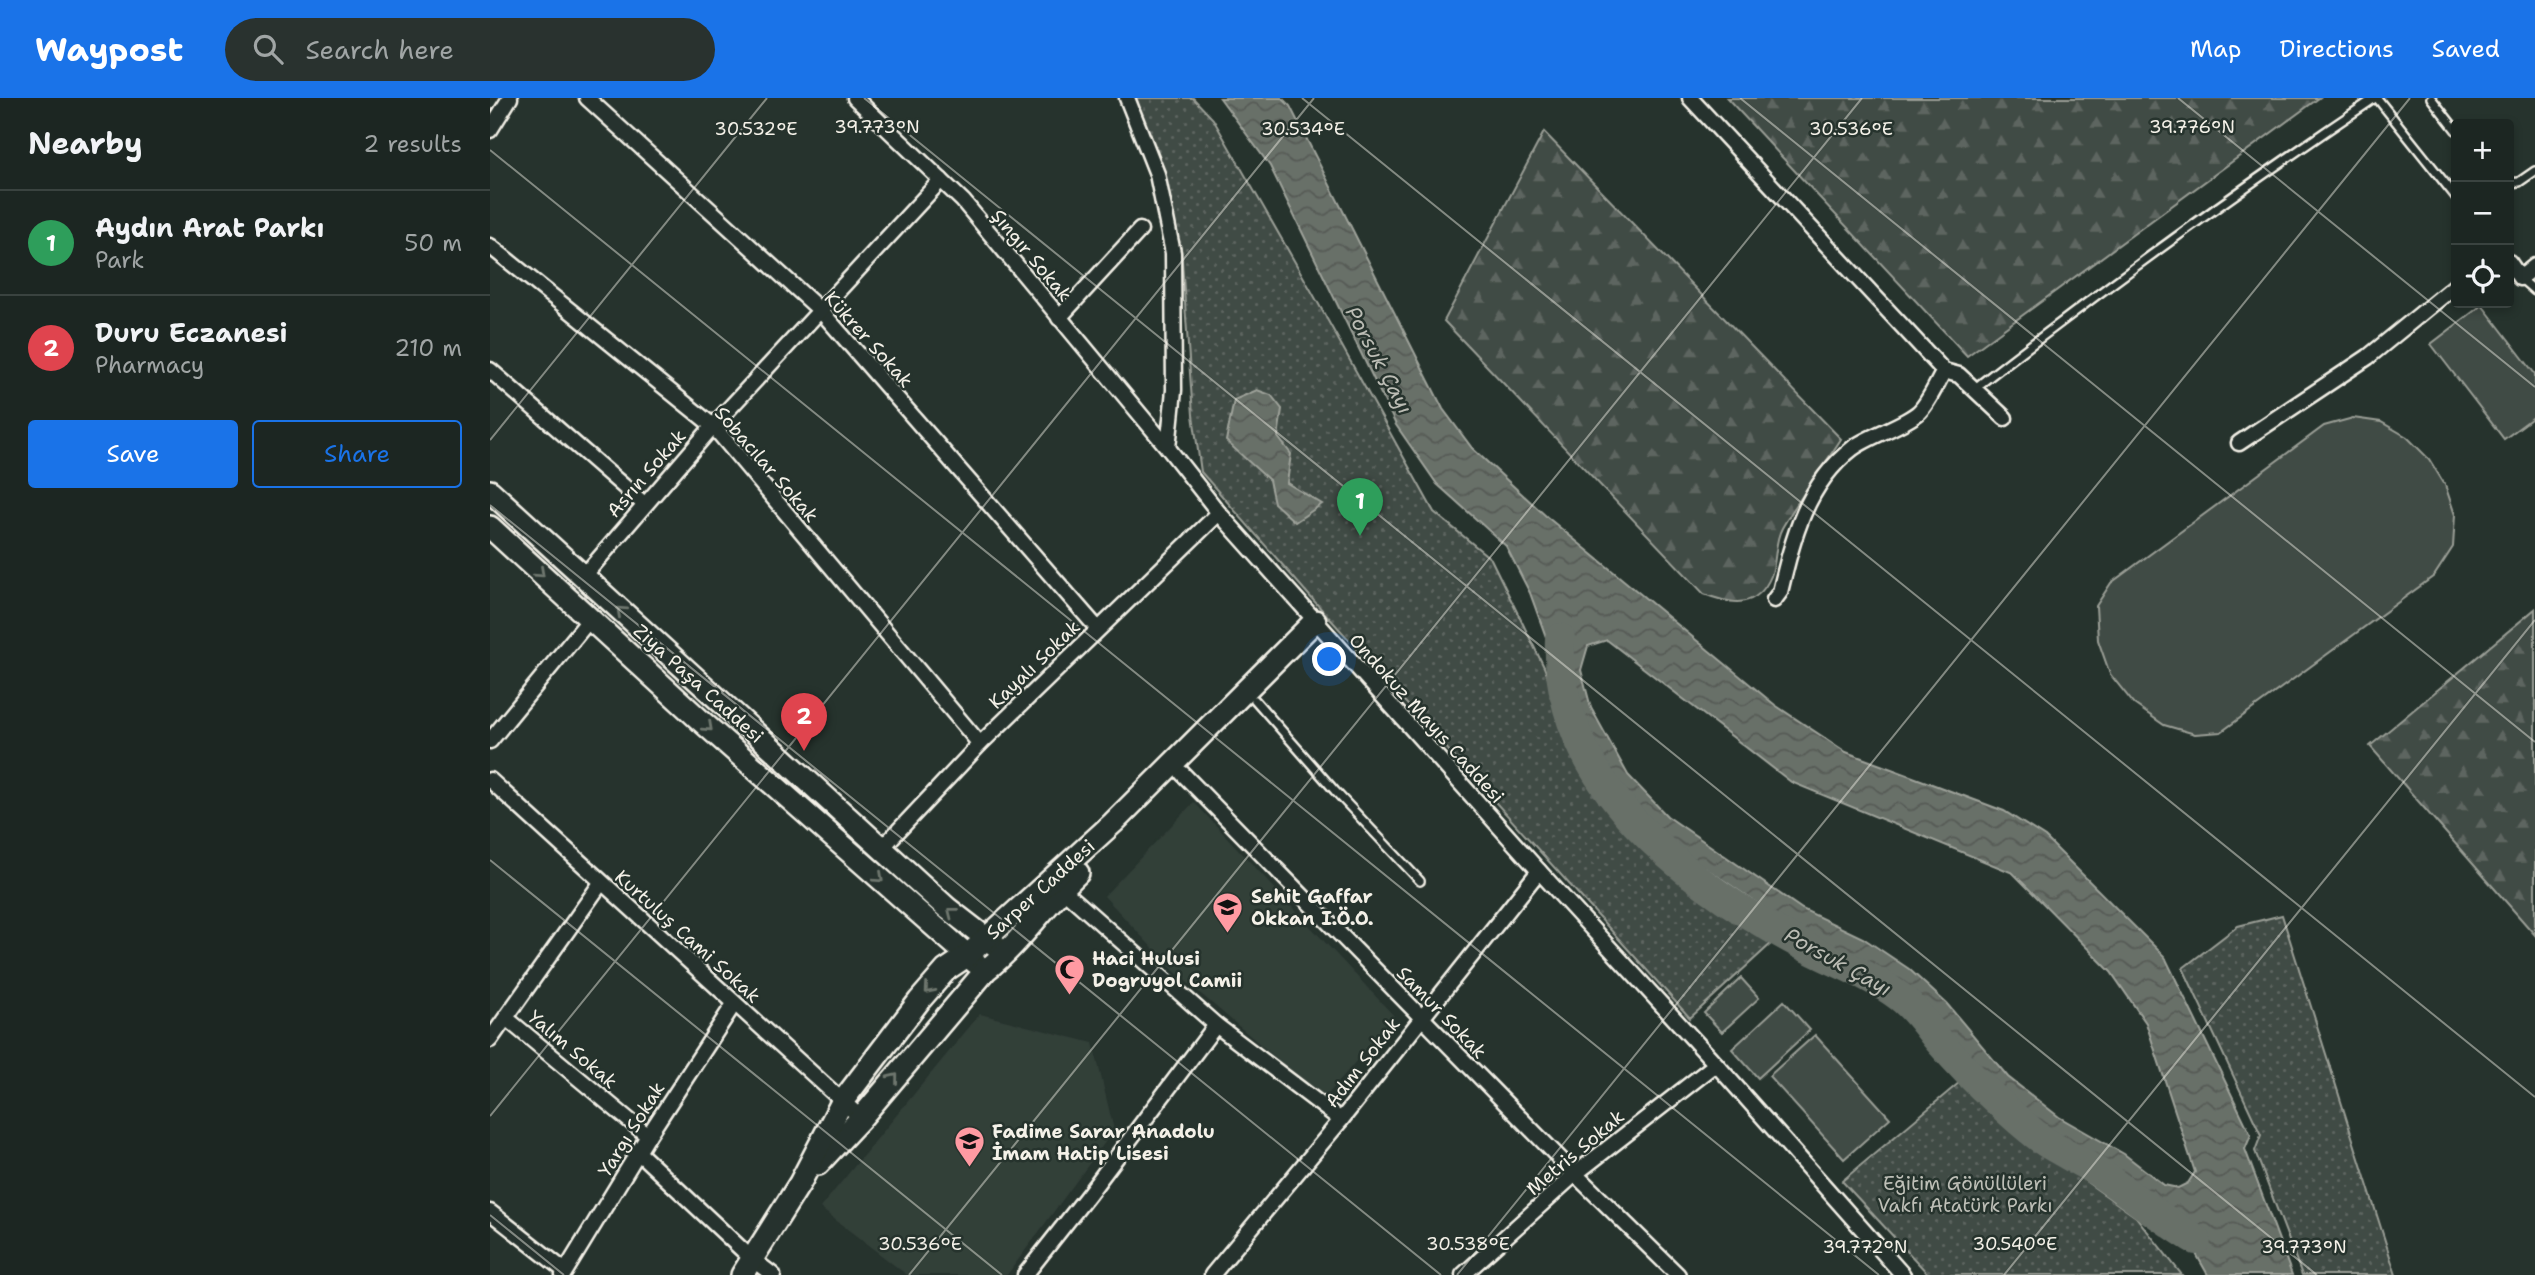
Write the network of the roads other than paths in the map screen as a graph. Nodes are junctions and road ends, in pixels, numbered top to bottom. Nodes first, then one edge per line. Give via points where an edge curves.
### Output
1 (510, 98) edge
2 (587, 98) edge
3 (855, 98) edge
4 (1127, 98) edge
5 (1690, 98) edge
6 (2376, 98) edge
7 (2431, 98) edge
8 (2451, 124) edge
9 (490, 130) edge
10 (2535, 171) edge
11 (941, 180) junction
12 (2514, 182) edge
13 (2451, 191) edge
14 (1140, 230) dead end
15 (490, 246) edge
16 (2535, 266) edge
17 (2514, 269) edge
18 (2521, 278) junction
19 (2451, 289) edge
20 (2535, 291) edge
21 (820, 310) junction
22 (1059, 318) junction
23 (490, 370) edge
24 (1944, 371) junction
25 (1975, 388) junction
26 (2005, 418) dead end
27 (713, 426) junction
28 (2239, 443) dead end
29 (1167, 448) junction
30 (490, 491) edge
31 (644, 504) junction
32 (1219, 513) junction
33 (490, 527) edge
34 (583, 577) junction
35 (1774, 600) dead end
36 (590, 619) junction
37 (1319, 627) junction
38 (1098, 629) junction
39 (1255, 701) junction
40 (490, 741) edge
41 (979, 744) junction
42 (1182, 772) junction
43 (490, 780) edge
44 (882, 848) junction
45 (1539, 871) junction
46 (1420, 881) dead end
47 (601, 883) junction
48 (1061, 888) junction
49 (986, 938) junction
50 (1006, 955) junction
51 (967, 956) junction
52 (986, 971) junction
53 (734, 1004) junction
54 (506, 1018) junction
55 (1421, 1018) junction
56 (1216, 1025) junction
57 (490, 1040) edge
58 (1716, 1064) junction
59 (842, 1102) junction
60 (861, 1118) junction
61 (1341, 1120) junction
62 (648, 1136) junction
63 (638, 1152) junction
64 (1575, 1174) junction
65 (800, 1184) junction
66 (490, 1212) edge
67 (1666, 1262) junction
68 (747, 1267) edge
69 (564, 1273) edge
70 (773, 1275) edge
71 (1025, 1275) edge
72 (1212, 1275) edge
73 (1463, 1275) edge
74 (1655, 1275) edge
75 (1678, 1275) edge
76 (1903, 1275) edge

1 - 9 street
2 - 21 street, Kükrer Sokak
3 - 11 street, Şıngır Sokak
4 - 29 street via 1157,174 1173,253 1174,390
5 - 24 street
6 - 13 lane
6 - 25 lane via 2235,194
7 - 8 lane
10 - 12 lane
11 - 21 street, Asrın Sokak
11 - 22 street, Şıngır Sokak
14 - 22 street
15 - 27 street, Sobacılar Sokak
16 - 18 street
17 - 18 street
18 - 20 lane
19 - 28 street via 2368,357
21 - 27 street, Asrın Sokak
21 - 38 street, Kükrer Sokak
22 - 29 street, Şıngır Sokak
23 - 31 street
24 - 25 street via 1959,375
24 - 35 street via 1919,412 1854,447 1827,473 1808,501
25 - 26 street
27 - 31 street, Asrın Sokak
27 - 41 street, Sobacılar Sokak
29 - 32 street, Ondokuz Mayıs Caddesi
30 - 34 main road, Ziya Paşa Caddesi
31 - 34 street, Asrın Sokak
32 - 37 street, Ondokuz Mayıs Caddesi
32 - 38 street, Kayalı Sokak
33 -> 36 main road, Ziya Paşa Caddesi
44 -> 34 main road, Ziya Paşa Caddesi
36 - 40 street
36 -> 51 main road, Ziya Paşa Caddesi
37 - 39 main road, Sarper Caddesi
37 - 45 street, Ondokuz Mayıs Caddesi
37 - 49 main road, Sarper Caddesi
38 - 41 street, Kayalı Sokak
39 - 42 main road, Sarper Caddesi
39 - 46 lane
41 - 44 street, Kayalı Sokak
42 - 48 main road, Sarper Caddesi
42 - 55 street, Samur Sokak
43 - 47 street, Kurtuluş Cami Sokak
49 -> 44 main road, Ziya Paşa Caddesi
45 - 55 street, Adım Sokak
45 - 58 street, Ondokuz Mayıs Caddesi
47 - 53 street, Kurtuluş Cami Sokak
47 - 54 street
48 - 50 main road, Sarper Caddesi
48 - 56 street
49 - 50 main road, Ziya Paşa Caddesi
49 - 51 main road, Sarper Caddesi
50 - 52 main road, Sarper Caddesi
51 - 52 main road, Ziya Paşa Caddesi
51 -> 59 main road, Sarper Caddesi via 928,990
60 -> 52 main road, Sarper Caddesi
53 - 59 street, Kurtuluş Cami Sokak
53 - 62 street, Yargı Sokak
54 - 57 street
54 - 62 street, Yalım Sokak
55 - 61 street, Adım Sokak
55 - 64 street, Samur Sokak
56 - 61 street
56 - 71 street
58 - 64 street, Metris Sokak
58 - 76 street, Ondokuz Mayıs Caddesi
59 - 60 street, Kurtuluş Cami Sokak
59 - 65 main road, Sarper Caddesi
60 - 65 main road, Sarper Caddesi
61 - 72 street, Adım Sokak
62 - 63 street, Yargı Sokak
63 - 68 street
63 - 69 street, Yargı Sokak
64 - 67 street, Samur Sokak
64 - 73 street, Metris Sokak
65 - 68 main road, Sarper Caddesi
66 - 69 street
67 - 74 street
67 - 75 street, Samur Sokak
68 - 70 street

